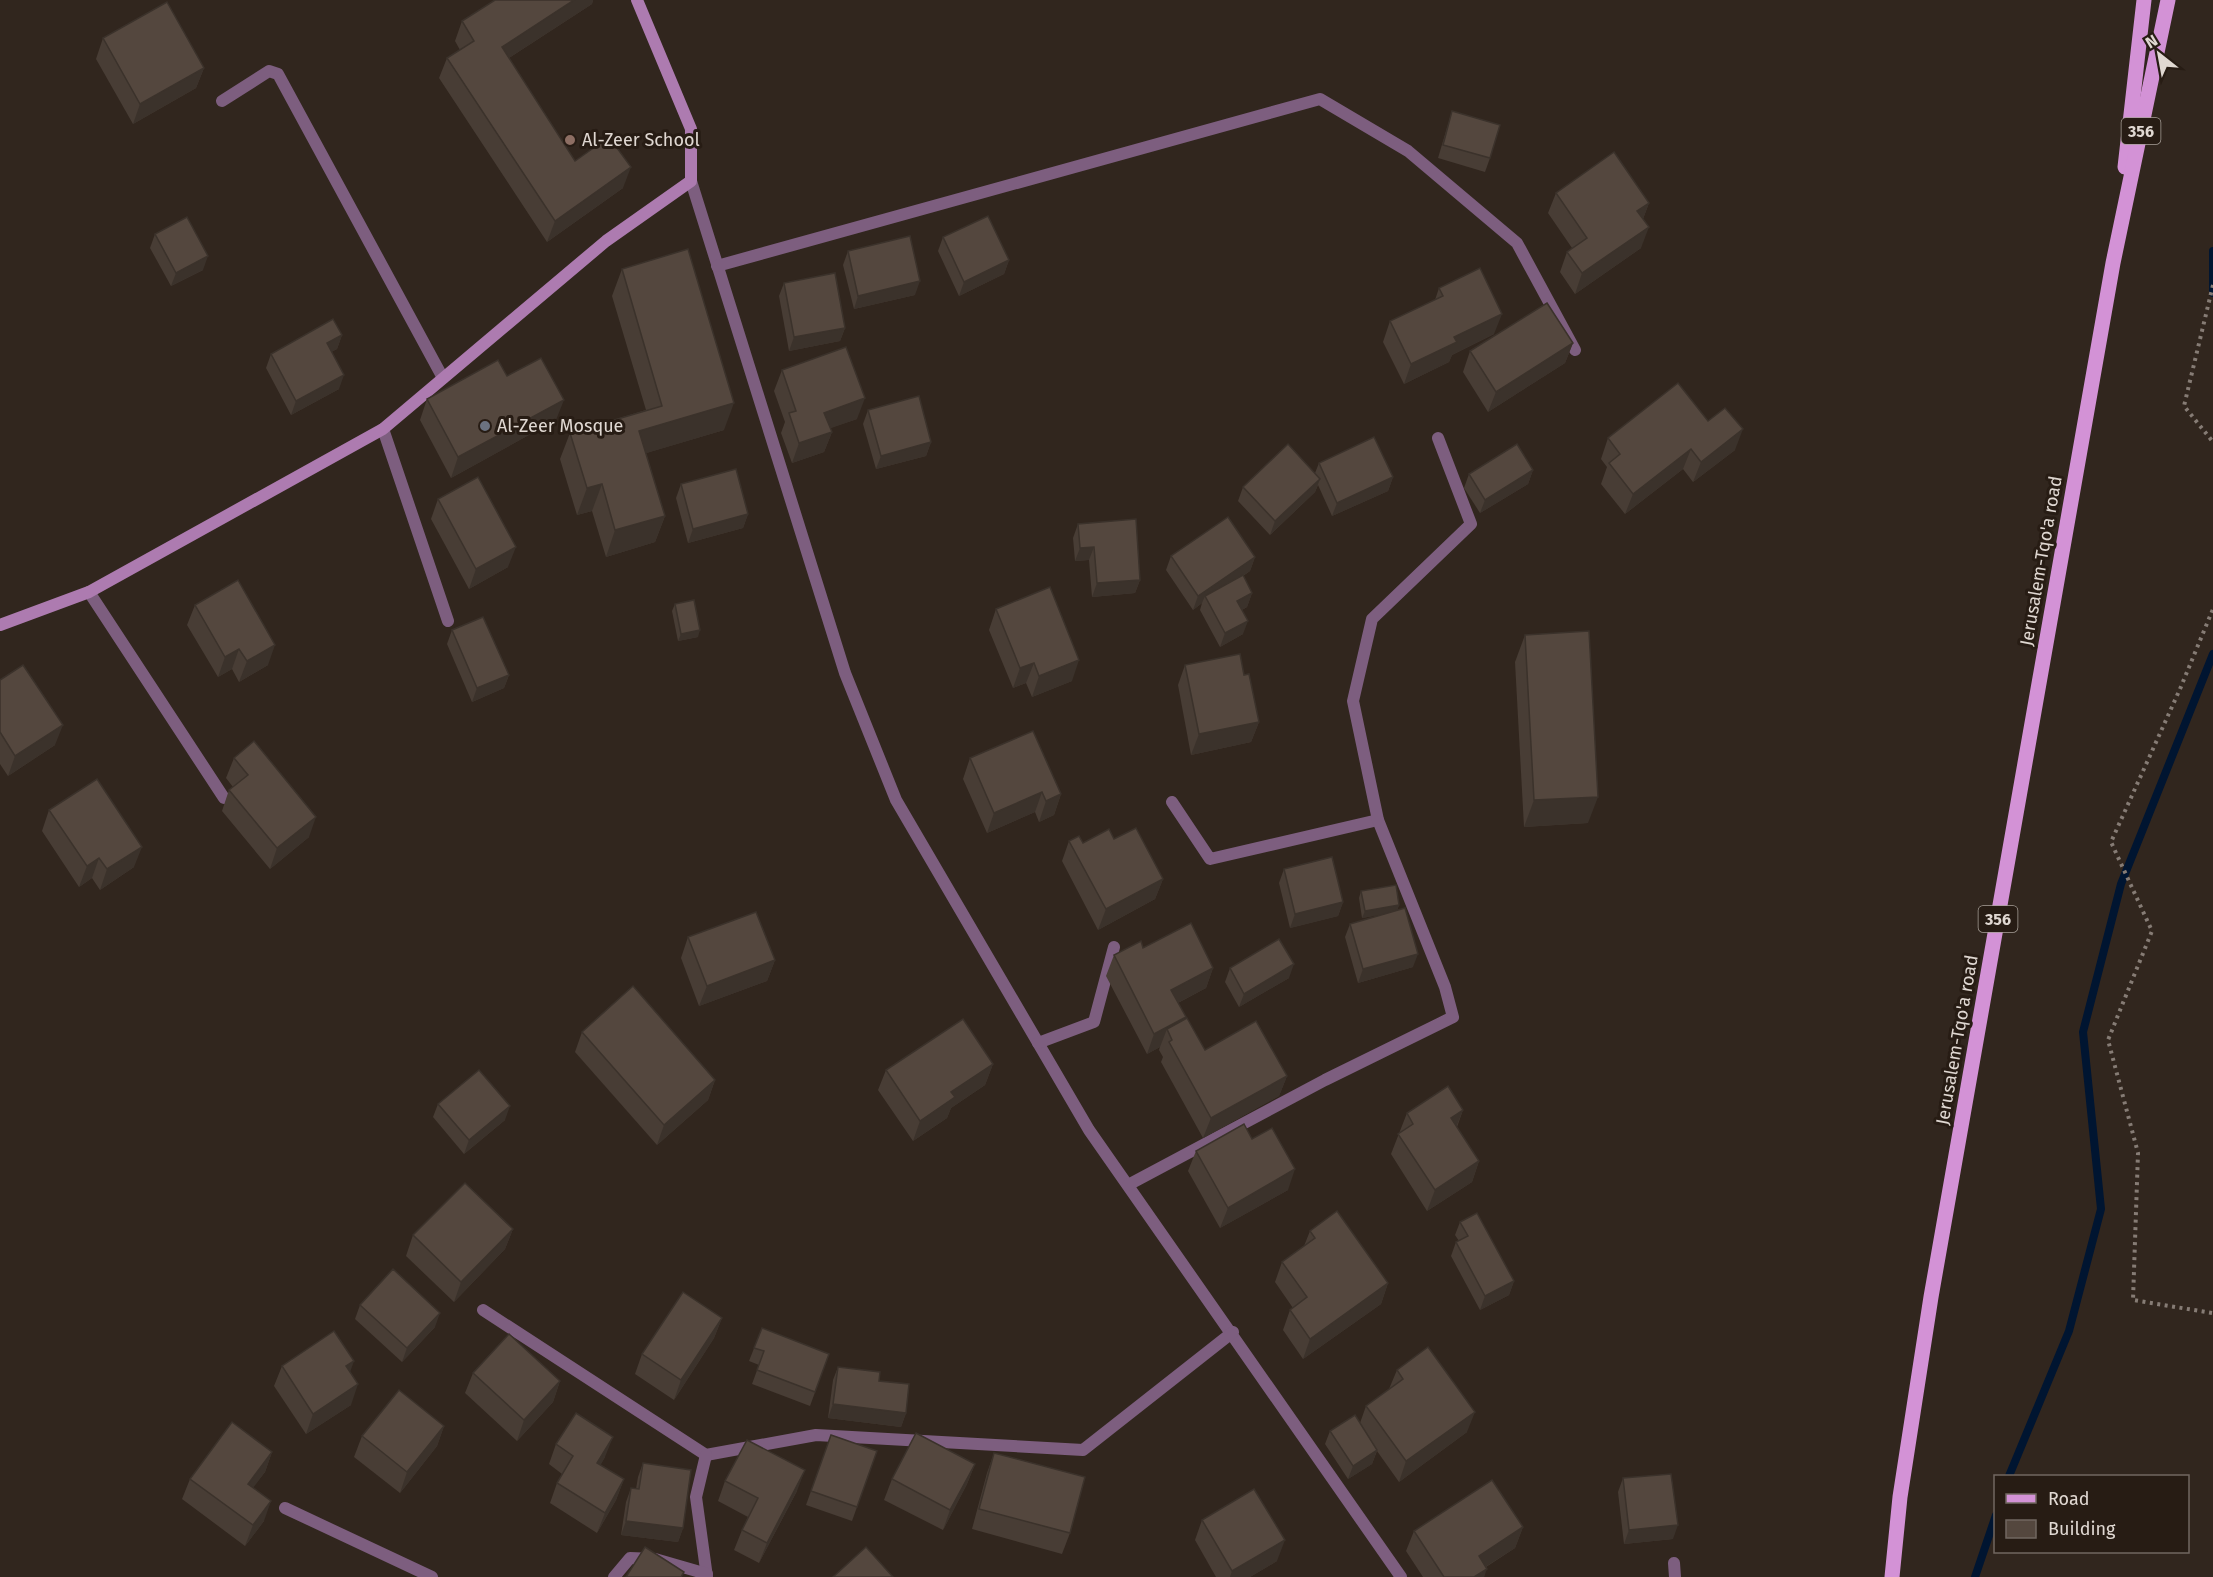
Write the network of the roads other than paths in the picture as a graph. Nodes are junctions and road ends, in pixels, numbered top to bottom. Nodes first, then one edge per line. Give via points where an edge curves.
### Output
1 (637, 0) edge
2 (2144, 0) edge
3 (2168, 0) edge
4 (222, 101) dead end
5 (691, 181) junction
6 (2114, 263) junction
7 (717, 266) junction
8 (1575, 350) dead end
9 (443, 378) junction
10 (383, 429) junction
11 (1438, 438) dead end
12 (89, 592) junction
13 (448, 621) dead end
14 (0, 625) edge
15 (224, 798) dead end
16 (1172, 802) dead end
17 (1378, 820) junction
18 (1114, 947) dead end
19 (1038, 1043) junction
20 (1128, 1185) junction
21 (483, 1310) dead end
22 (1233, 1332) junction
23 (706, 1455) junction
24 (285, 1508) dead end
25 (1674, 1563) dead end
26 (707, 1576) edge
27 (432, 1577) edge
28 (614, 1577) edge
29 (1401, 1577) edge
30 (1674, 1577) edge
31 (1892, 1577) edge

1 - 5 street via 691,129
2 - 6 main road, Jerusalem-Tqo'a road / 356
3 - 6 main road, Jerusalem-Tqo'a road / 356
4 - 9 street via 269,71 278,74
5 - 7 street
5 - 9 street via 606,241
6 - 31 main road, Jerusalem-Tqo'a road / 356 via 1933,1286 1900,1497
7 - 8 street via 1320,99 1408,151 1517,243
7 - 19 street via 845,673 896,800
9 - 10 street
10 - 12 street
10 - 13 street
11 - 17 street via 1471,524 1372,619 1353,701
12 - 14 street
12 - 15 street
16 - 17 street via 1210,859
17 - 20 street via 1445,987 1453,1017
18 - 19 street via 1094,1022
19 - 20 street via 1089,1130
20 - 22 street
21 - 23 street
22 - 23 street via 1083,1450 816,1435
22 - 29 street
23 - 26 street via 696,1497
24 - 27 street
25 - 30 street
26 - 28 street via 655,1559 630,1558

